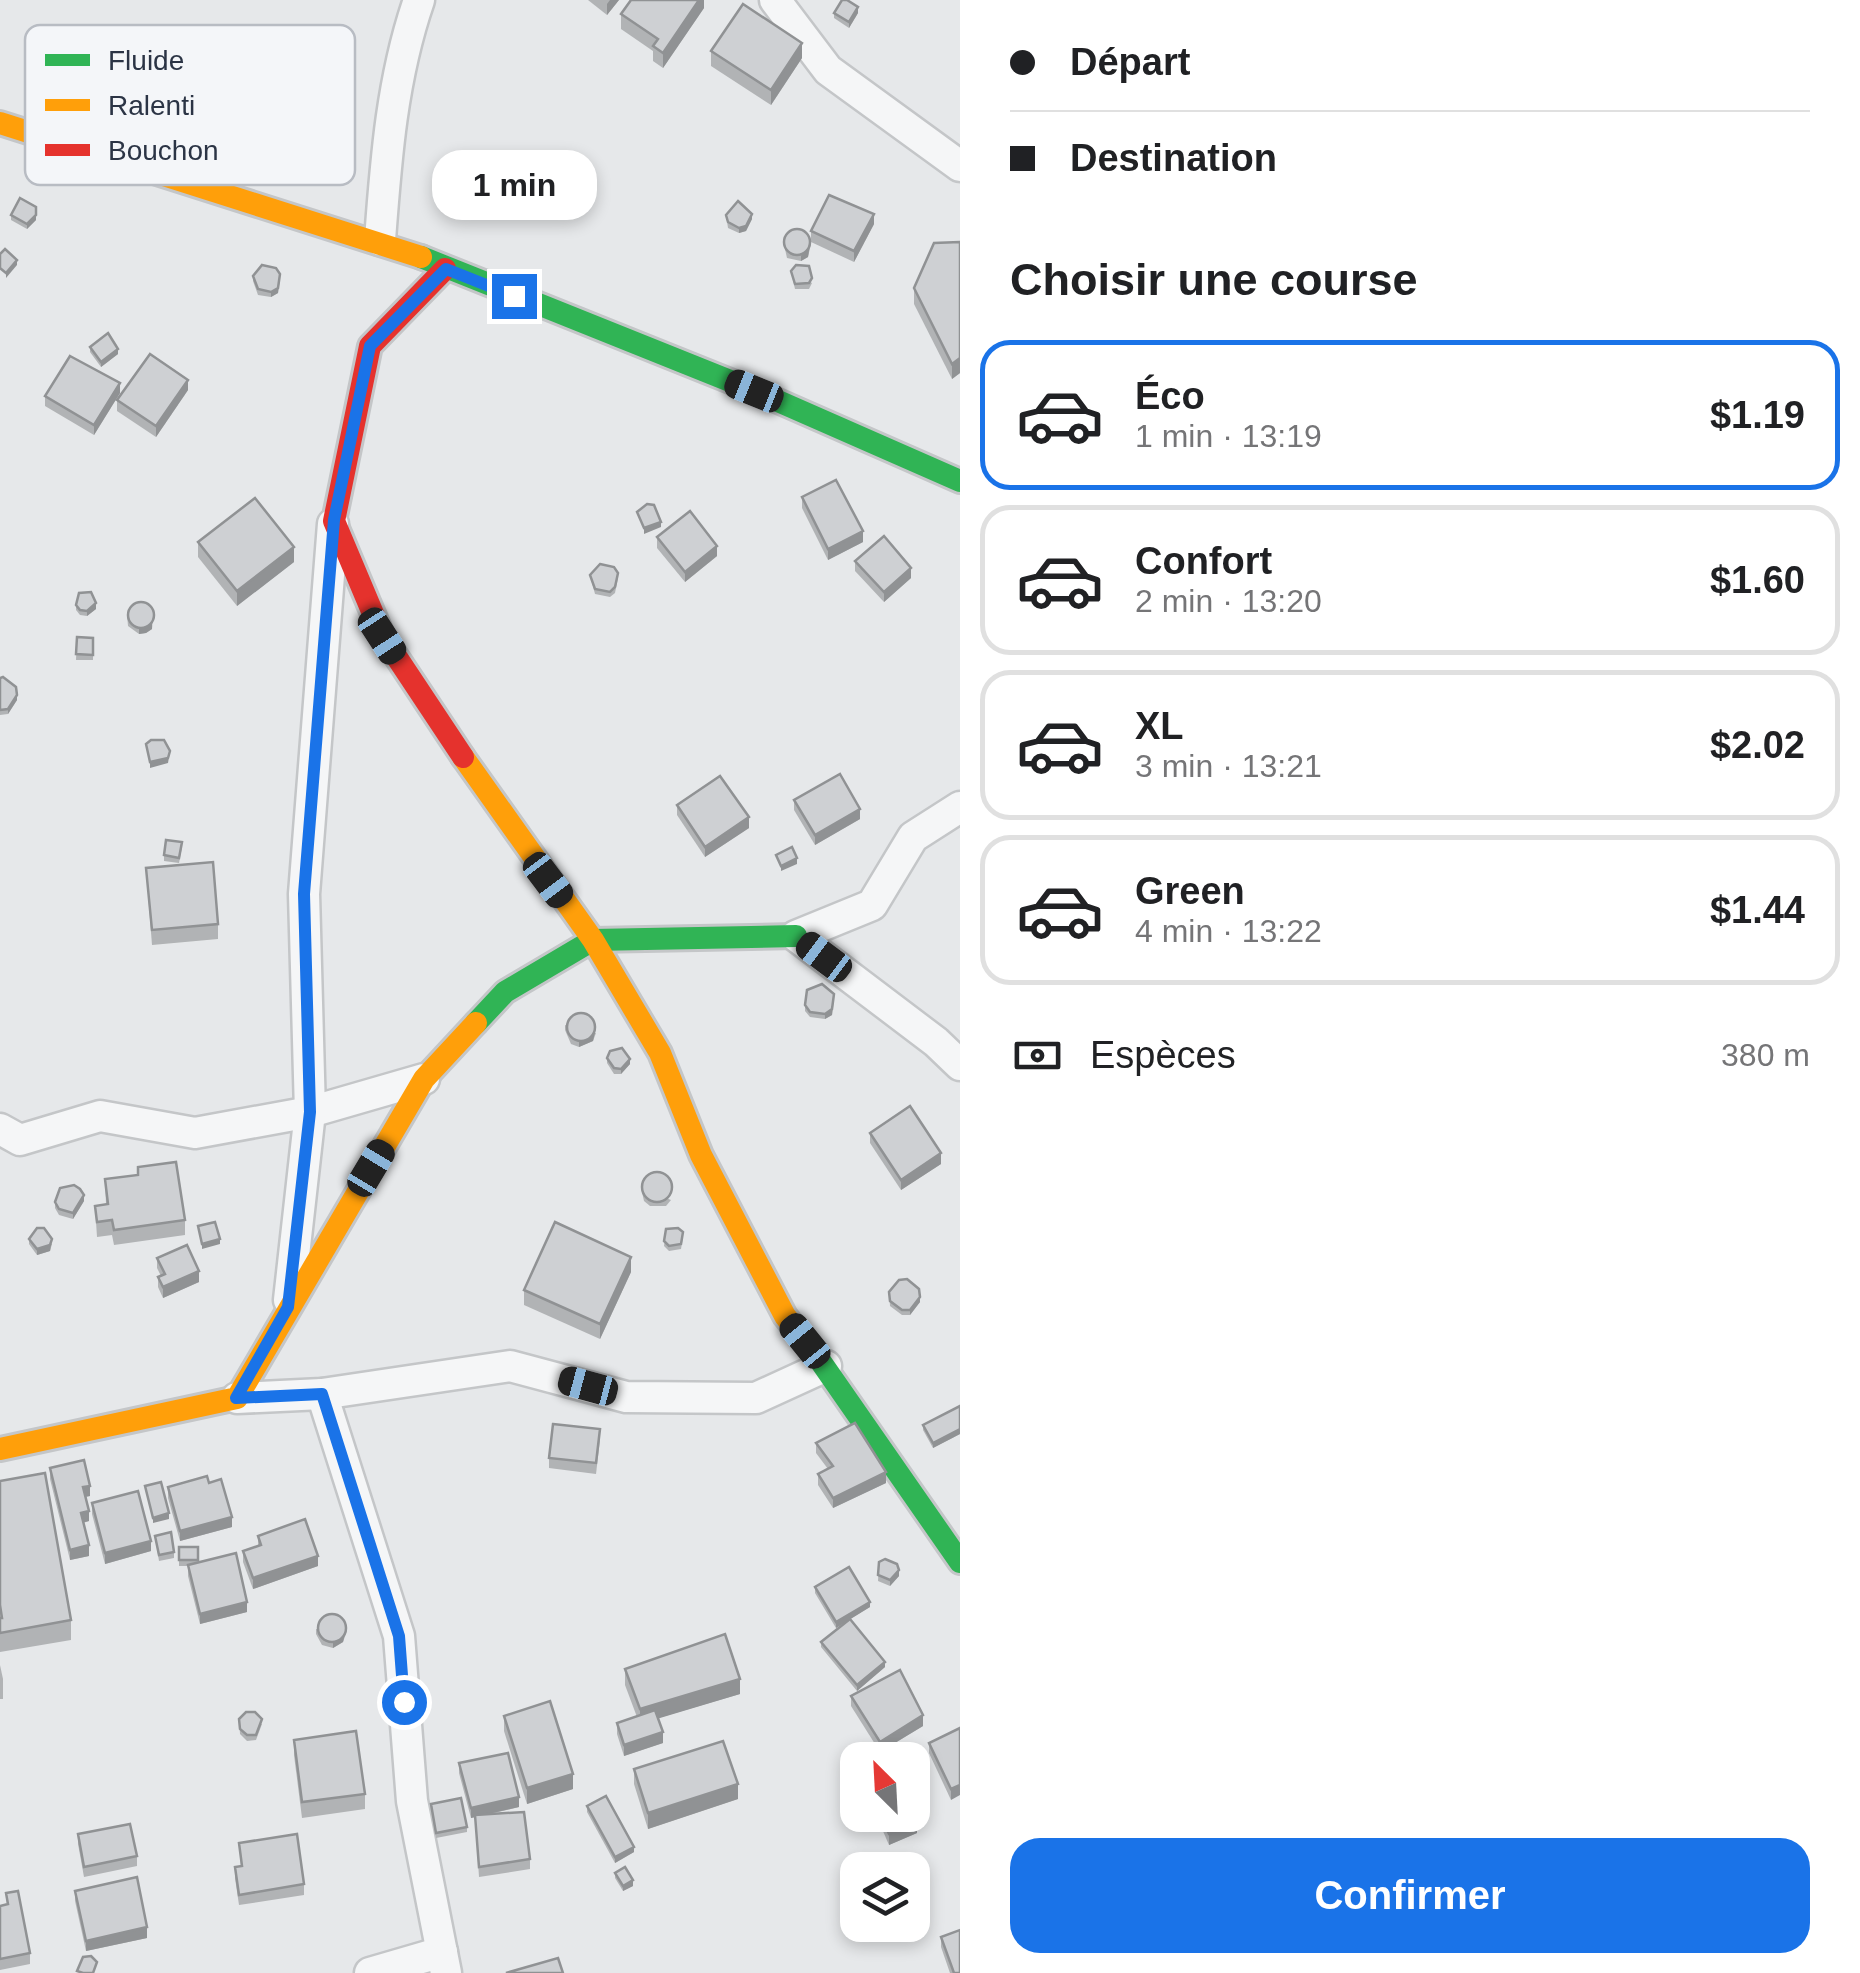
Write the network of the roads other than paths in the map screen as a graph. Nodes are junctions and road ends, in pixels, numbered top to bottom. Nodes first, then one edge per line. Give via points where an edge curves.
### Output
1 (419, 0) edge
2 (775, 0) edge
3 (0, 124) edge
4 (25, 132) edge
5 (960, 166) edge
6 (200, 185) edge
7 (380, 240) junction
8 (446, 269) junction
9 (960, 480) edge
10 (334, 520) junction
11 (960, 807) edge
12 (796, 936) junction
13 (593, 940) junction
14 (960, 1064) edge
15 (424, 1079) junction
16 (310, 1112) junction
17 (0, 1129) edge
18 (288, 1307) junction
19 (826, 1366) junction
20 (322, 1394) junction
21 (236, 1398) junction
22 (0, 1450) edge
23 (960, 1562) edge
24 (444, 1962) edge
25 (370, 1973) edge

1 - 7 street via 403,48 387,144
2 - 5 street via 828,70
3 - 4 street
6 - 7 street
7 - 8 street
8 - 9 street
8 - 10 street via 370,346
10 - 13 street via 382,636 524,850
10 - 16 street via 304,894
11 - 12 street via 913,837 872,905
12 - 13 street
12 - 14 street
13 - 15 street via 505,992
13 - 19 street via 660,1052 701,1155 785,1316
15 - 16 street
15 - 18 street
16 - 17 street via 196,1133 100,1116 20,1140
16 - 18 street
18 - 21 street
19 - 20 street via 756,1398 626,1397 510,1366
19 - 23 street
20 - 21 street
20 - 24 street via 399,1636 412,1801
21 - 22 street
24 - 25 street

